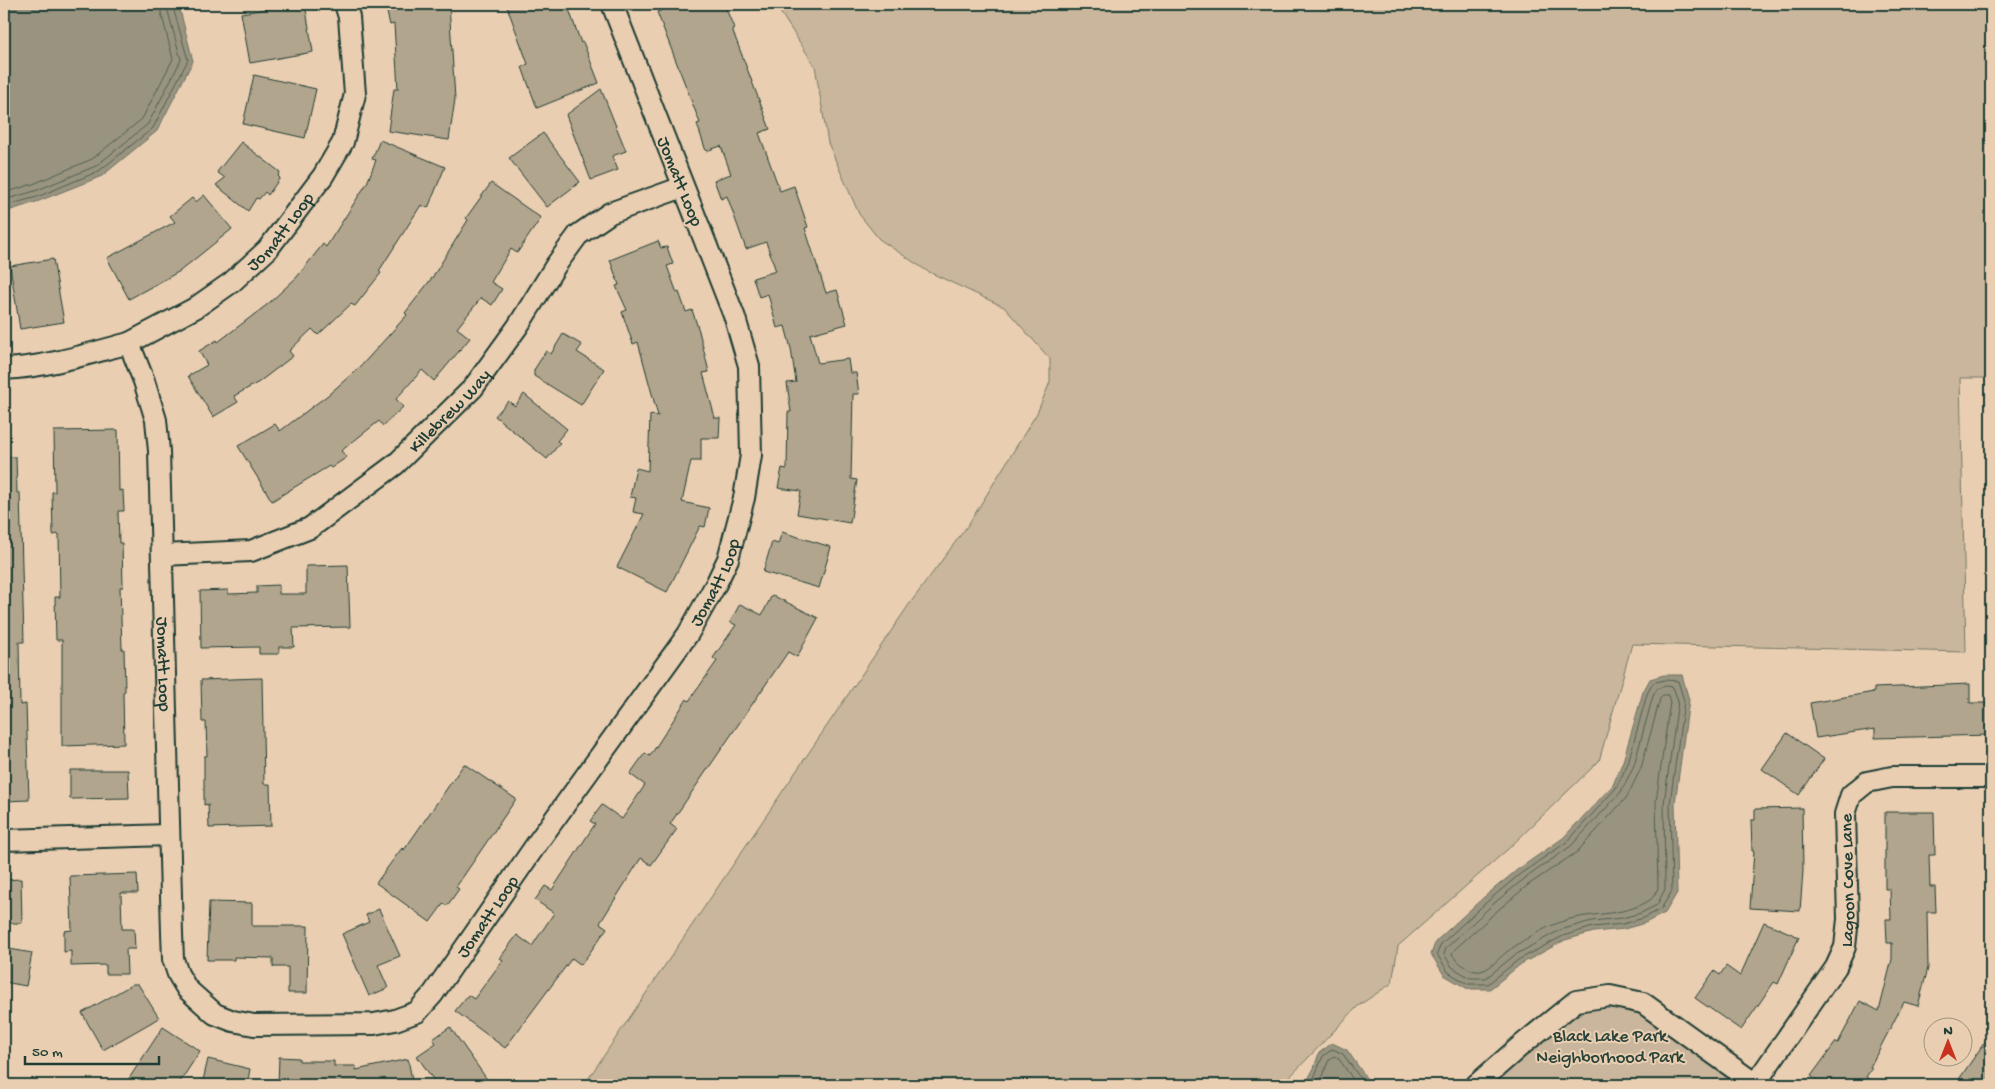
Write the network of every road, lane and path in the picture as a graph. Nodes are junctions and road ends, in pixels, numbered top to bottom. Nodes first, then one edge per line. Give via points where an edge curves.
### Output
1 (345, 4) edge
2 (612, 4) edge
3 (683, 187) junction
4 (129, 343) junction
5 (4, 369) edge
6 (162, 555) junction
7 (1991, 777) edge
8 (169, 835) junction
9 (4, 840) edge
10 (1756, 1084) edge
11 (1476, 1085) edge

1 - 4 street, Jomatt Loop via 349,17 355,94 343,142 324,176 267,250 232,282 195,308
2 - 3 street, Jomatt Loop
3 - 6 street, Killebrew Way via 610,213 578,235 473,388 396,464 310,528 251,551
3 - 8 street, Jomatt Loop via 735,318 749,366 751,455 728,559 688,634 433,994 417,1012 374,1024 254,1025 216,1014 187,989 173,959
4 - 5 street, Jomatt Loop via 44,364
4 - 6 street, Jomatt Loop via 156,420
6 - 8 street, Jomatt Loop
7 - 10 street, Lagoon Cove Lane via 1892,777 1867,782 1851,795 1845,814 1848,919 1845,946 1836,967
8 - 9 street
10 - 11 street via 1643,1003 1610,996 1576,1001

